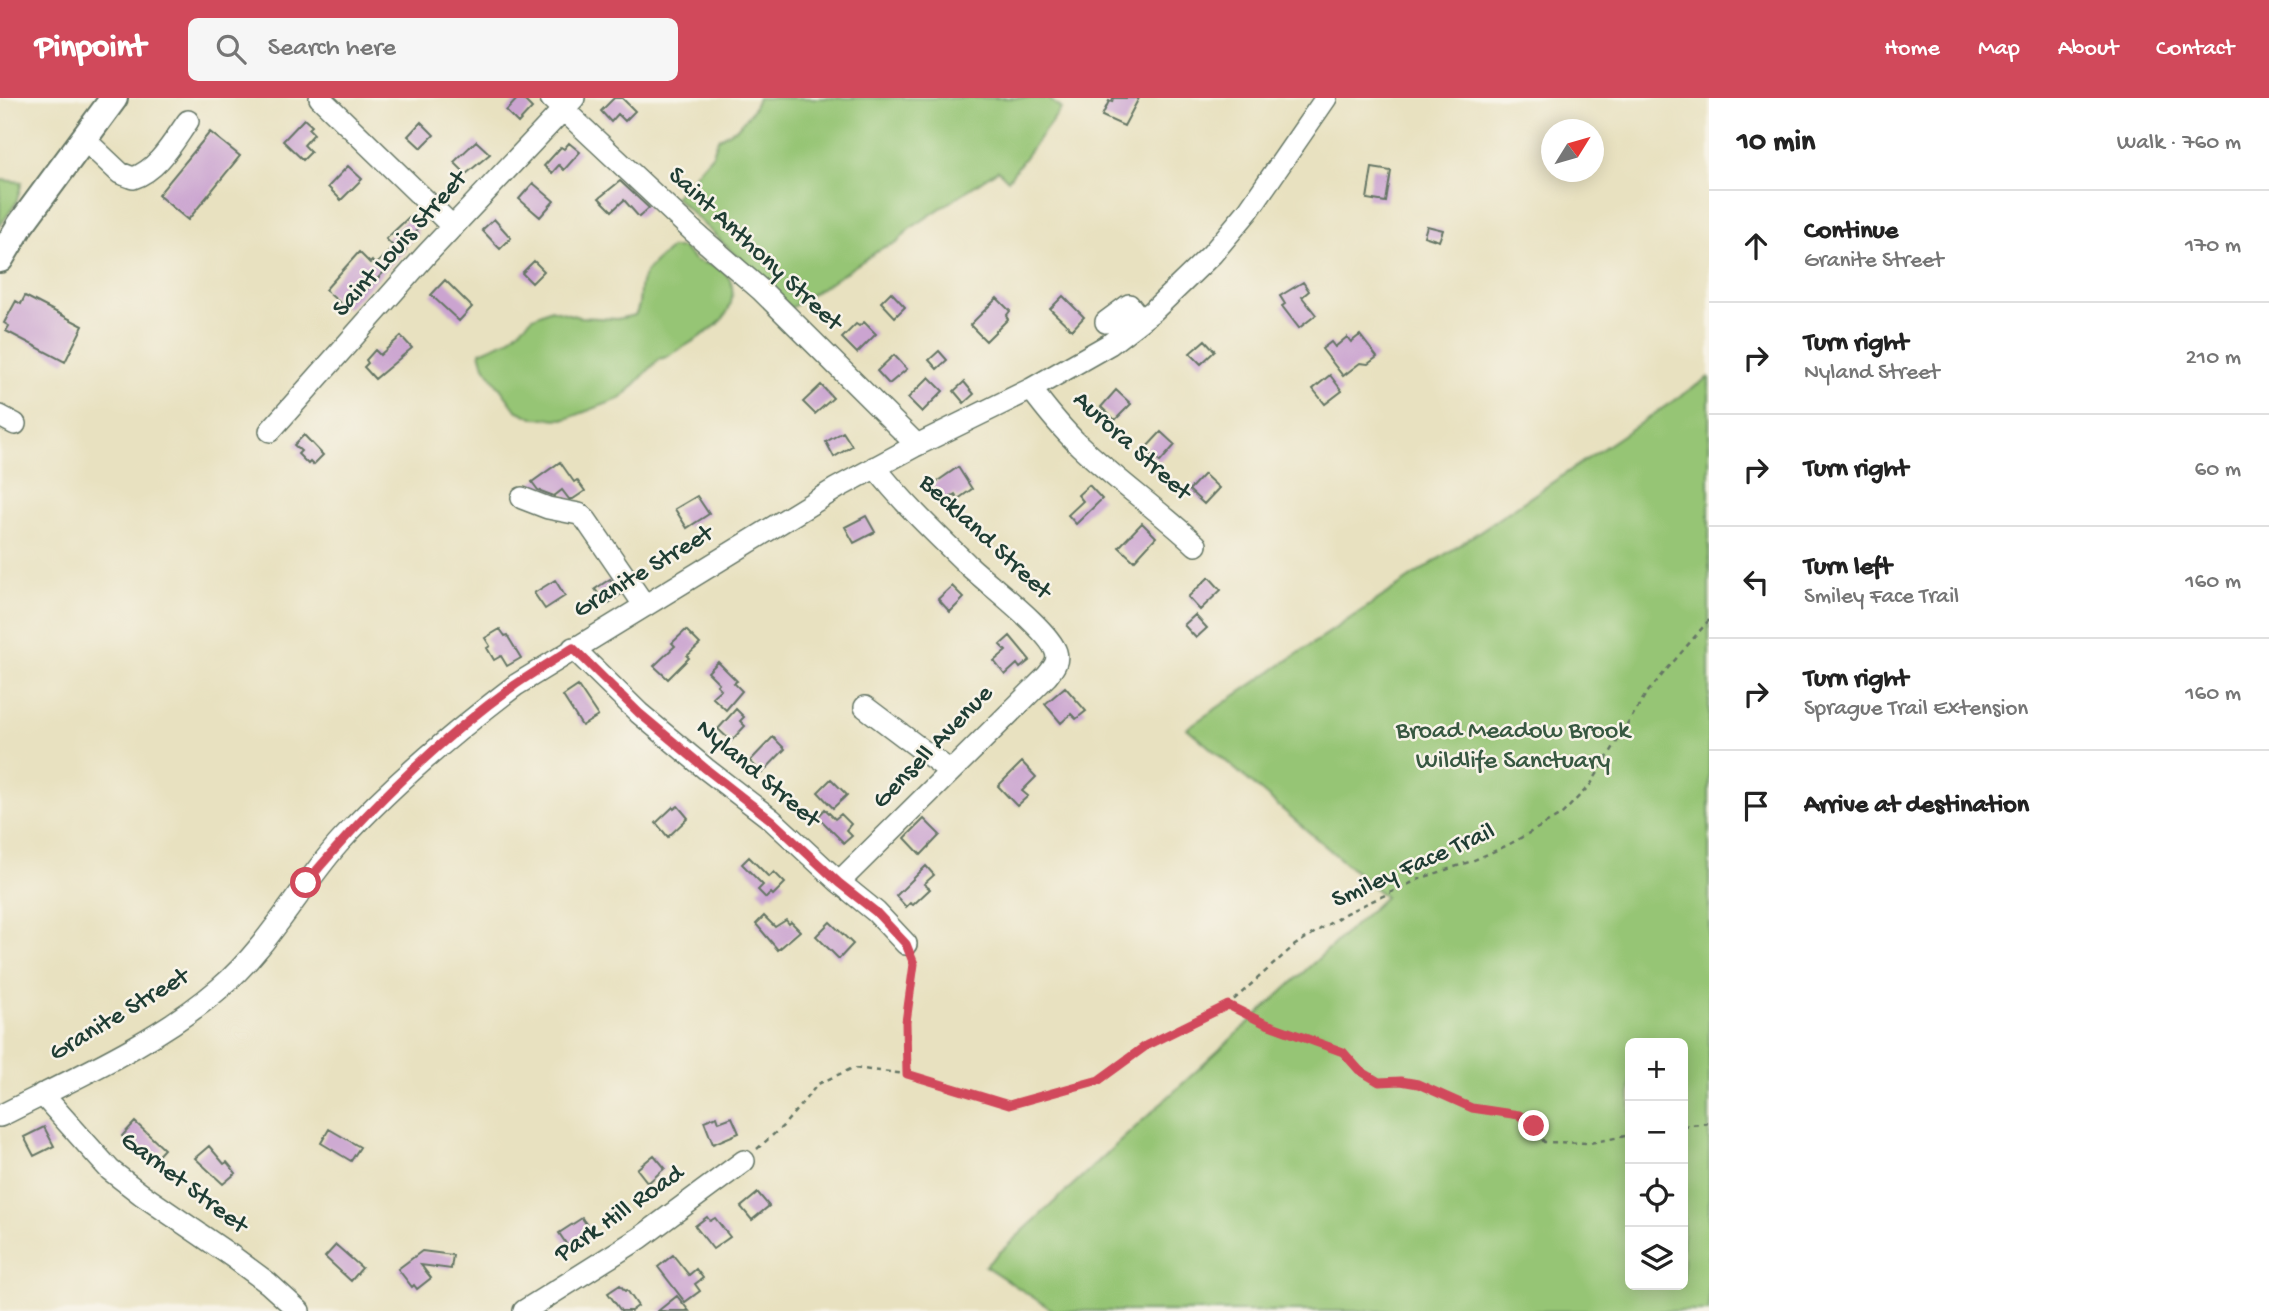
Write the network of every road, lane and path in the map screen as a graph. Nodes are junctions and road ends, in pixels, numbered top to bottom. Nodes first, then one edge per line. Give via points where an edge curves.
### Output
1 (114, 98) edge
2 (320, 98) edge
3 (1326, 98) edge
4 (563, 102) edge
5 (188, 121) dead end
6 (84, 139) junction
7 (453, 227) junction
8 (0, 259) edge
9 (1141, 320) junction
10 (1106, 322) dead end
11 (1031, 389) junction
12 (270, 431) dead end
13 (917, 445) junction
14 (875, 467) junction
15 (522, 498) dead end
16 (1196, 545) dead end
17 (645, 606) junction
18 (1709, 620) edge
19 (573, 648) junction
20 (1055, 649) joint
21 (865, 707) dead end
22 (950, 771) junction
23 (839, 883) junction
24 (906, 944) joint
25 (1228, 1005) junction
26 (907, 1074) junction
27 (42, 1094) junction
28 (0, 1116) edge
29 (1709, 1123) edge
30 (1688, 1125) edge
31 (1625, 1136) edge
32 (744, 1161) joint
33 (299, 1311) edge
34 (524, 1311) edge

1 - 6 main road
2 - 7 street
3 - 9 street, Granite Street via 1212,254
4 - 7 street, Saint Louis Street
4 - 13 street, Saint Anthony Street
5 - 6 street via 158,161 133,178 120,173
6 - 8 main road
7 - 12 street, Saint Louis Street
9 - 10 street via 1129,305
9 - 11 street, Granite Street via 1111,344
11 - 13 street, Granite Street
11 - 16 street, Aurora Street via 1081,447
13 - 14 street, Granite Street
14 - 17 street, Granite Street
14 - 20 street, Beckland Street via 899,497 1033,622
15 - 17 street via 586,520
17 - 19 street, Granite Street
18 - 25 path, Smiley Face Trail via 1646,694 1591,784 1561,815 1508,845 1346,913 1295,945
19 - 23 street, Nyland Street via 639,713 771,820
19 - 27 street, Granite Street via 474,717 364,816 223,986 157,1033
20 - 22 street, Gensell Avenue via 1056,664 1047,676
21 - 22 street
22 - 23 street, Gensell Avenue
23 - 24 street, Nyland Street
24 - 26 path via 914,964 906,1022
25 - 26 path, Smiley Face Trail via 1147,1045 1099,1080 1009,1105
25 - 31 path via 1343,1052 1359,1070 1379,1082 1418,1084 1472,1108 1519,1115 1534,1126 1544,1142 1590,1143
26 - 32 path, Smiley Face Trail via 853,1068 818,1084 783,1126
27 - 28 street, Granite Street
27 - 33 street, Garnet Street via 110,1170 268,1283
29 - 30 path
32 - 34 street, Park Hill Road via 640,1238

